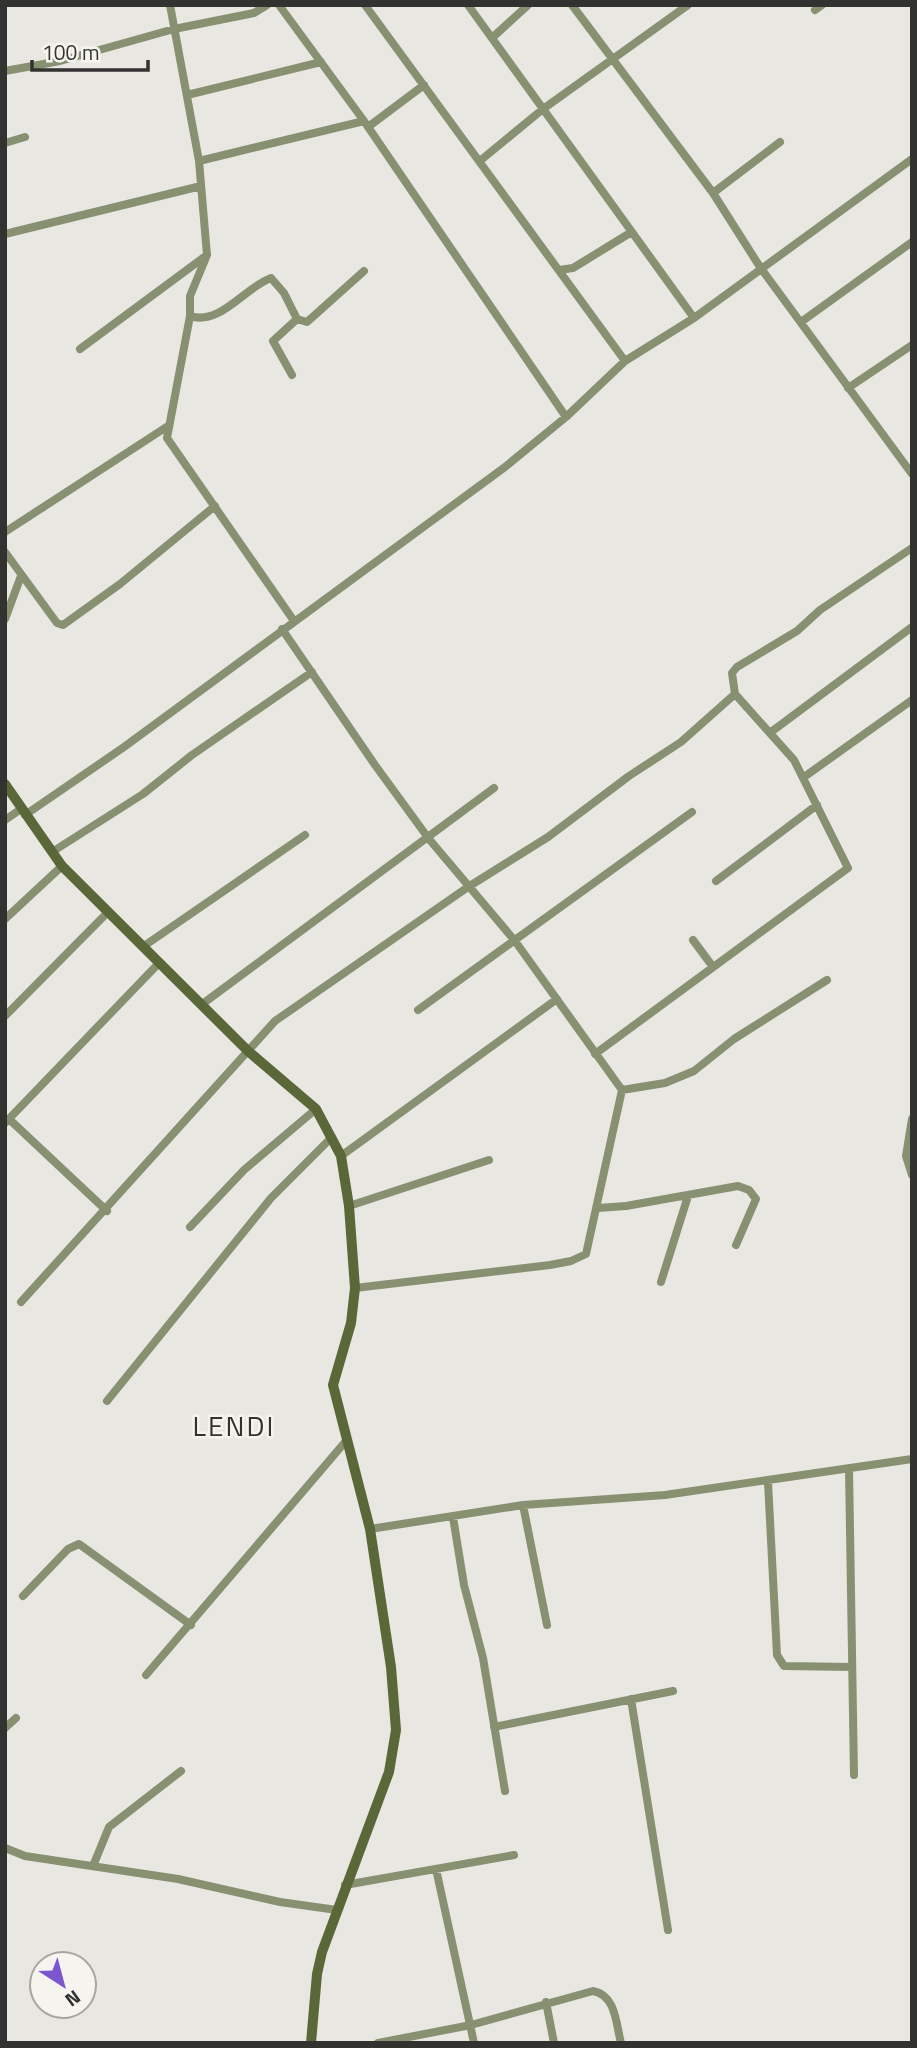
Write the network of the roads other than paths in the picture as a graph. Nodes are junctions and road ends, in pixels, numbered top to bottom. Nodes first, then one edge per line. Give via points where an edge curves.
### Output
1 (170, 5) edge
2 (267, 5) edge
3 (279, 5) edge
4 (365, 5) edge
5 (468, 5) edge
6 (528, 5) edge
7 (572, 5) edge
8 (688, 5) edge
9 (174, 29) junction
10 (492, 38) junction
11 (612, 61) junction
12 (321, 62) junction
13 (5, 71) edge
14 (424, 85) junction
15 (187, 95) junction
16 (542, 109) junction
17 (366, 124) junction
18 (25, 137) dead end
19 (780, 142) dead end
20 (5, 143) edge
21 (912, 159) edge
22 (481, 160) junction
23 (199, 161) junction
24 (201, 186) junction
25 (713, 193) junction
26 (630, 233) junction
27 (5, 234) edge
28 (912, 242) edge
29 (207, 255) junction
30 (760, 267) junction
31 (559, 270) junction
32 (364, 271) dead end
33 (190, 316) junction
34 (694, 318) junction
35 (297, 319) junction
36 (801, 322) junction
37 (912, 345) edge
38 (80, 349) dead end
39 (625, 361) junction
40 (292, 374) dead end
41 (848, 388) junction
42 (566, 417) junction
43 (168, 426) junction
44 (912, 474) edge
45 (215, 506) junction
46 (5, 532) edge
47 (912, 548) edge
48 (5, 552) edge
49 (21, 576) junction
50 (5, 619) edge
51 (294, 621) junction
52 (912, 627) edge
53 (282, 629) junction
54 (312, 672) junction
55 (735, 694) junction
56 (912, 700) edge
57 (771, 732) junction
58 (804, 777) junction
59 (5, 784) edge
60 (494, 788) dead end
61 (817, 805) junction
62 (23, 812) junction
63 (692, 812) dead end
64 (5, 820) edge
65 (306, 835) dead end
66 (429, 839) junction
67 (52, 852) junction
68 (62, 866) junction
69 (716, 881) dead end
70 (468, 887) junction
71 (108, 912) junction
72 (5, 919) edge
73 (693, 940) dead end
74 (515, 941) junction
75 (144, 946) junction
76 (159, 963) junction
77 (713, 967) junction
78 (827, 980) dead end
79 (557, 999) junction
80 (201, 1005) junction
81 (418, 1010) dead end
82 (5, 1016) edge
83 (248, 1051) junction
84 (595, 1054) junction
85 (622, 1090) junction
86 (316, 1109) junction
87 (912, 1119) edge
88 (7, 1121) edge
89 (332, 1137) junction
90 (341, 1156) junction
91 (489, 1160) dead end
92 (912, 1175) edge
93 (688, 1196) junction
94 (349, 1206) junction
95 (598, 1208) junction
96 (107, 1211) junction
97 (190, 1227) dead end
98 (736, 1245) dead end
99 (661, 1282) dead end
100 (355, 1288) junction
101 (21, 1302) dead end
102 (107, 1401) dead end
103 (346, 1441) junction
104 (912, 1460) edge
105 (849, 1468) junction
106 (768, 1482) junction
107 (523, 1505) junction
108 (453, 1517) junction
109 (370, 1530) junction
110 (23, 1596) dead end
111 (191, 1625) junction
112 (547, 1625) dead end
113 (852, 1667) junction
114 (146, 1675) dead end
115 (673, 1691) dead end
116 (631, 1699) junction
117 (16, 1718) dead end
118 (494, 1727) junction
119 (5, 1728) edge
120 (181, 1771) dead end
121 (854, 1775) dead end
122 (505, 1791) dead end
123 (5, 1848) edge
124 (514, 1855) dead end
125 (93, 1866) junction
126 (436, 1869) junction
127 (345, 1885) junction
128 (337, 1910) junction
129 (668, 1930) dead end
130 (546, 2002) junction
131 (471, 2025) junction
132 (311, 2043) edge
133 (378, 2043) edge
134 (474, 2043) edge
135 (554, 2043) edge
136 (621, 2043) edge

1 - 9 street
2 - 9 street via 254,13
3 - 12 street
4 - 14 street
5 - 10 street
6 - 10 street
7 - 11 street
8 - 11 street
9 - 13 street via 60,61
9 - 15 street
10 - 16 street
11 - 16 street
11 - 25 street
12 - 15 street
12 - 17 street
14 - 17 street
14 - 22 street
15 - 23 street
16 - 22 street
16 - 26 street
17 - 23 street
17 - 42 street
18 - 20 street
19 - 25 street
21 - 30 street
22 - 31 street
23 - 24 street
24 - 27 street
24 - 29 street
25 - 30 street
26 - 31 street via 573,268
26 - 34 street
28 - 36 street
29 - 33 street via 190,296
29 - 38 street
30 - 34 street
30 - 36 street
31 - 39 street
32 - 35 street via 310,320
33 - 35 street via 201,320 220,313 271,278
33 - 43 street
34 - 39 street
35 - 40 street via 273,341
36 - 41 street
37 - 41 street
39 - 42 street
41 - 44 street
42 - 51 street
43 - 45 street via 167,438
43 - 46 street
45 - 49 street via 63,625 57,624
45 - 51 street
47 - 55 street via 820,610 797,631 737,667 732,673
48 - 49 street
49 - 50 street
51 - 53 street
52 - 57 street
53 - 54 street
53 - 62 street via 124,747
54 - 66 street
54 - 67 street via 191,755 143,794
55 - 57 street
55 - 70 street via 681,742 548,837
56 - 58 street
57 - 58 street
58 - 61 street
59 - 62 main road
60 - 66 street
61 - 69 street
61 - 77 street via 848,868
62 - 64 street
62 - 67 main road
63 - 74 street
65 - 75 street
66 - 70 street
66 - 80 street
67 - 68 main road
68 - 71 main road
68 - 72 street
70 - 74 street
70 - 83 street via 275,1021
71 - 75 main road
71 - 82 street
73 - 77 street
74 - 79 street
74 - 81 street
75 - 76 main road
76 - 80 main road
76 - 88 street
77 - 84 street
78 - 85 street via 734,1039 694,1071 665,1083
79 - 84 street
79 - 90 street
80 - 83 main road
83 - 86 main road
83 - 96 street
84 - 85 street
85 - 95 street
86 - 89 main road
86 - 97 street via 244,1170
87 - 92 street via 906,1156
88 - 96 street
89 - 90 main road
89 - 102 street via 271,1198
90 - 94 main road
91 - 94 street
93 - 95 street
93 - 98 street via 738,1186 754,1194 754,1206
93 - 99 street
94 - 100 main road
95 - 100 street via 586,1254 571,1261
96 - 101 street
100 - 103 main road via 351,1323 333,1385
103 - 109 main road
103 - 111 street
104 - 105 street
105 - 106 street
105 - 113 street
106 - 107 street
106 - 113 street via 777,1655 784,1666
107 - 108 street
107 - 112 street
108 - 109 street
108 - 118 street
109 - 127 main road via 391,1667 395,1748
110 - 111 street via 68,1549 79,1544
111 - 114 street
113 - 121 street
115 - 116 street
116 - 118 street
116 - 129 street
117 - 119 street
118 - 122 street
120 - 125 street via 109,1827
123 - 125 street via 25,1856
124 - 126 street
125 - 128 street
126 - 127 street
126 - 131 street
127 - 128 main road
128 - 132 main road via 317,1974
130 - 131 street
130 - 135 street
130 - 136 street via 601,1992 611,2003
131 - 133 street
131 - 134 street

